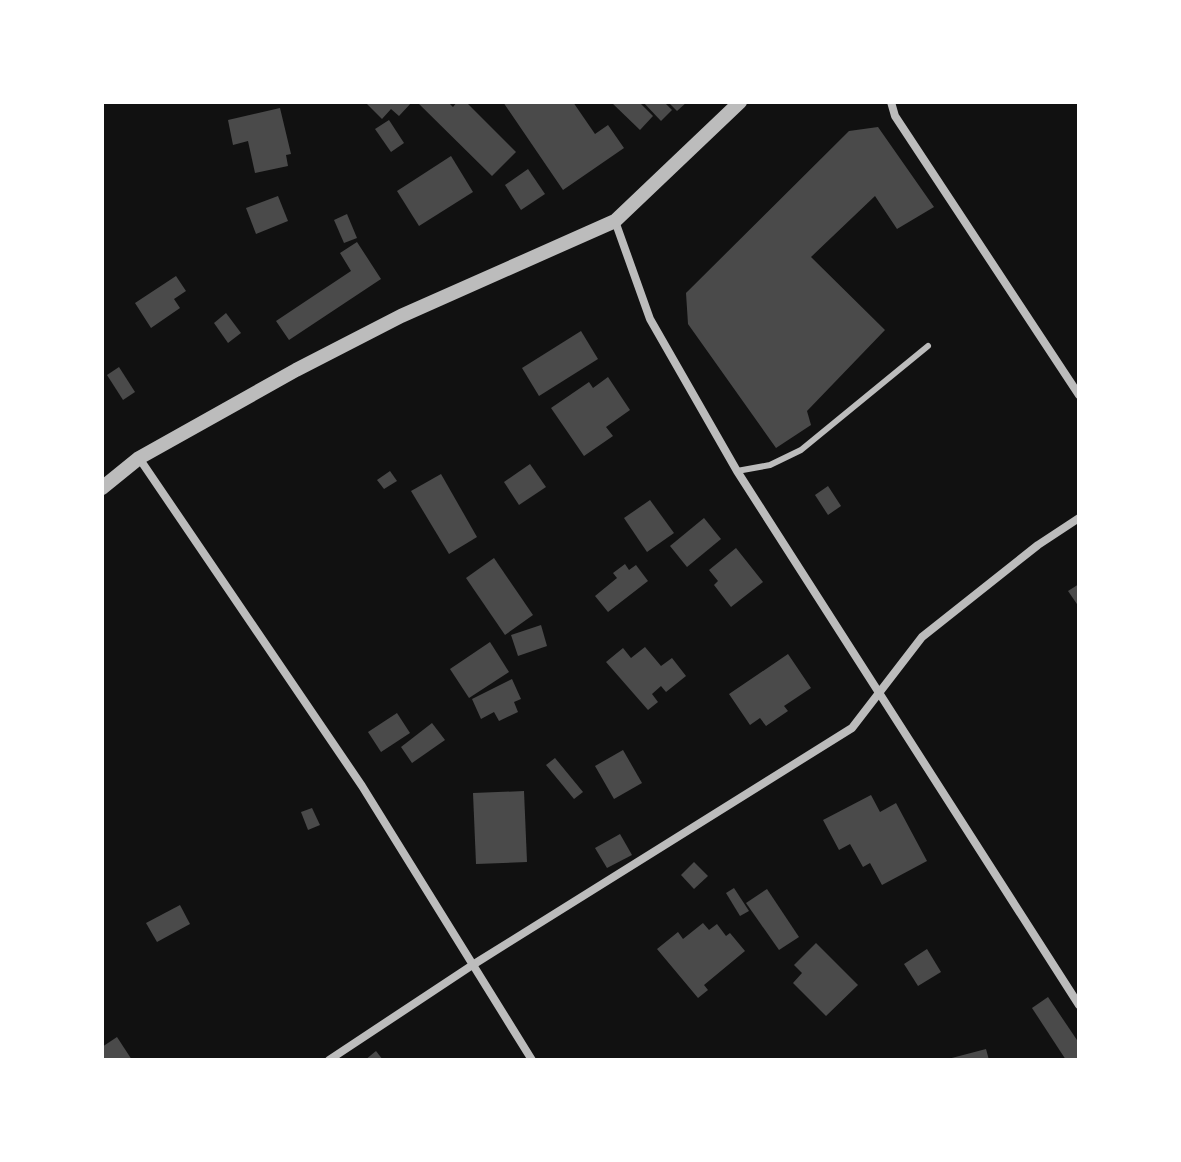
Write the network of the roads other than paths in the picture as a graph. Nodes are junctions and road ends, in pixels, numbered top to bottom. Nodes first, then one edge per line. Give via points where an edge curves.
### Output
1 (740, 102) edge
2 (891, 102) edge
3 (615, 221) junction
4 (928, 346) dead end
5 (1079, 395) edge
6 (139, 458) junction
7 (737, 471) junction
8 (102, 488) edge
9 (1079, 518) edge
10 (877, 693) junction
11 (471, 966) junction
12 (1079, 1005) edge
13 (329, 1060) edge
14 (532, 1060) edge

1 - 3 street
2 - 5 street via 895,116
3 - 6 street via 401,316
3 - 7 street via 650,319
4 - 7 lane via 801,450 770,465
6 - 8 street
6 - 11 street via 362,786
7 - 10 street
9 - 10 street via 922,637
10 - 11 street via 852,728
10 - 12 street
11 - 13 street
11 - 14 street

